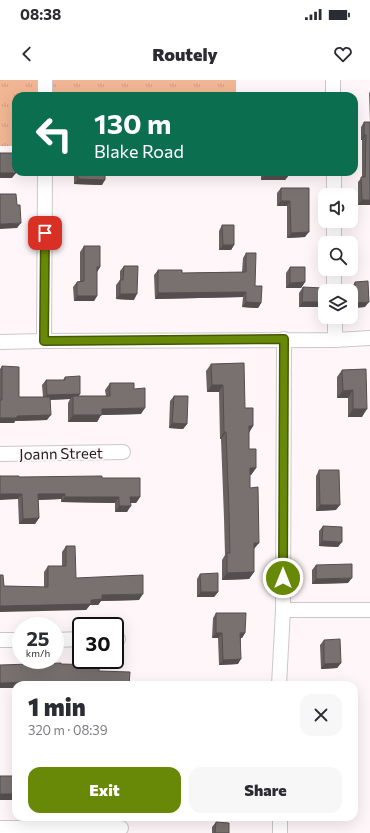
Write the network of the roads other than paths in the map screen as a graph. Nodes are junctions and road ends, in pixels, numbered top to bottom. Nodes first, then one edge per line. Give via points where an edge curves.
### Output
1 (45, 80) edge
2 (333, 80) edge
3 (45, 92) edge
4 (333, 92) edge
5 (45, 176) edge
6 (334, 176) edge
7 (334, 188) edge
8 (335, 324) edge
9 (370, 338) edge
10 (284, 339) junction
11 (335, 340) junction
12 (44, 341) junction
13 (0, 342) edge
14 (123, 452) dead end
15 (0, 454) edge
16 (283, 610) junction
17 (370, 610) edge
18 (0, 640) edge
19 (12, 640) edge
20 (279, 681) edge
21 (280, 821) edge
22 (0, 828) edge
23 (121, 828) dead end
24 (280, 833) edge

1 - 3 street
2 - 4 street
5 - 12 street
6 - 7 street
8 - 11 street
9 - 11 street
10 - 11 street
10 - 12 street
10 - 16 street
12 - 13 street
14 - 15 street, Joann Street
16 - 17 street
16 - 20 street
18 - 19 street
21 - 24 street
22 - 23 street

